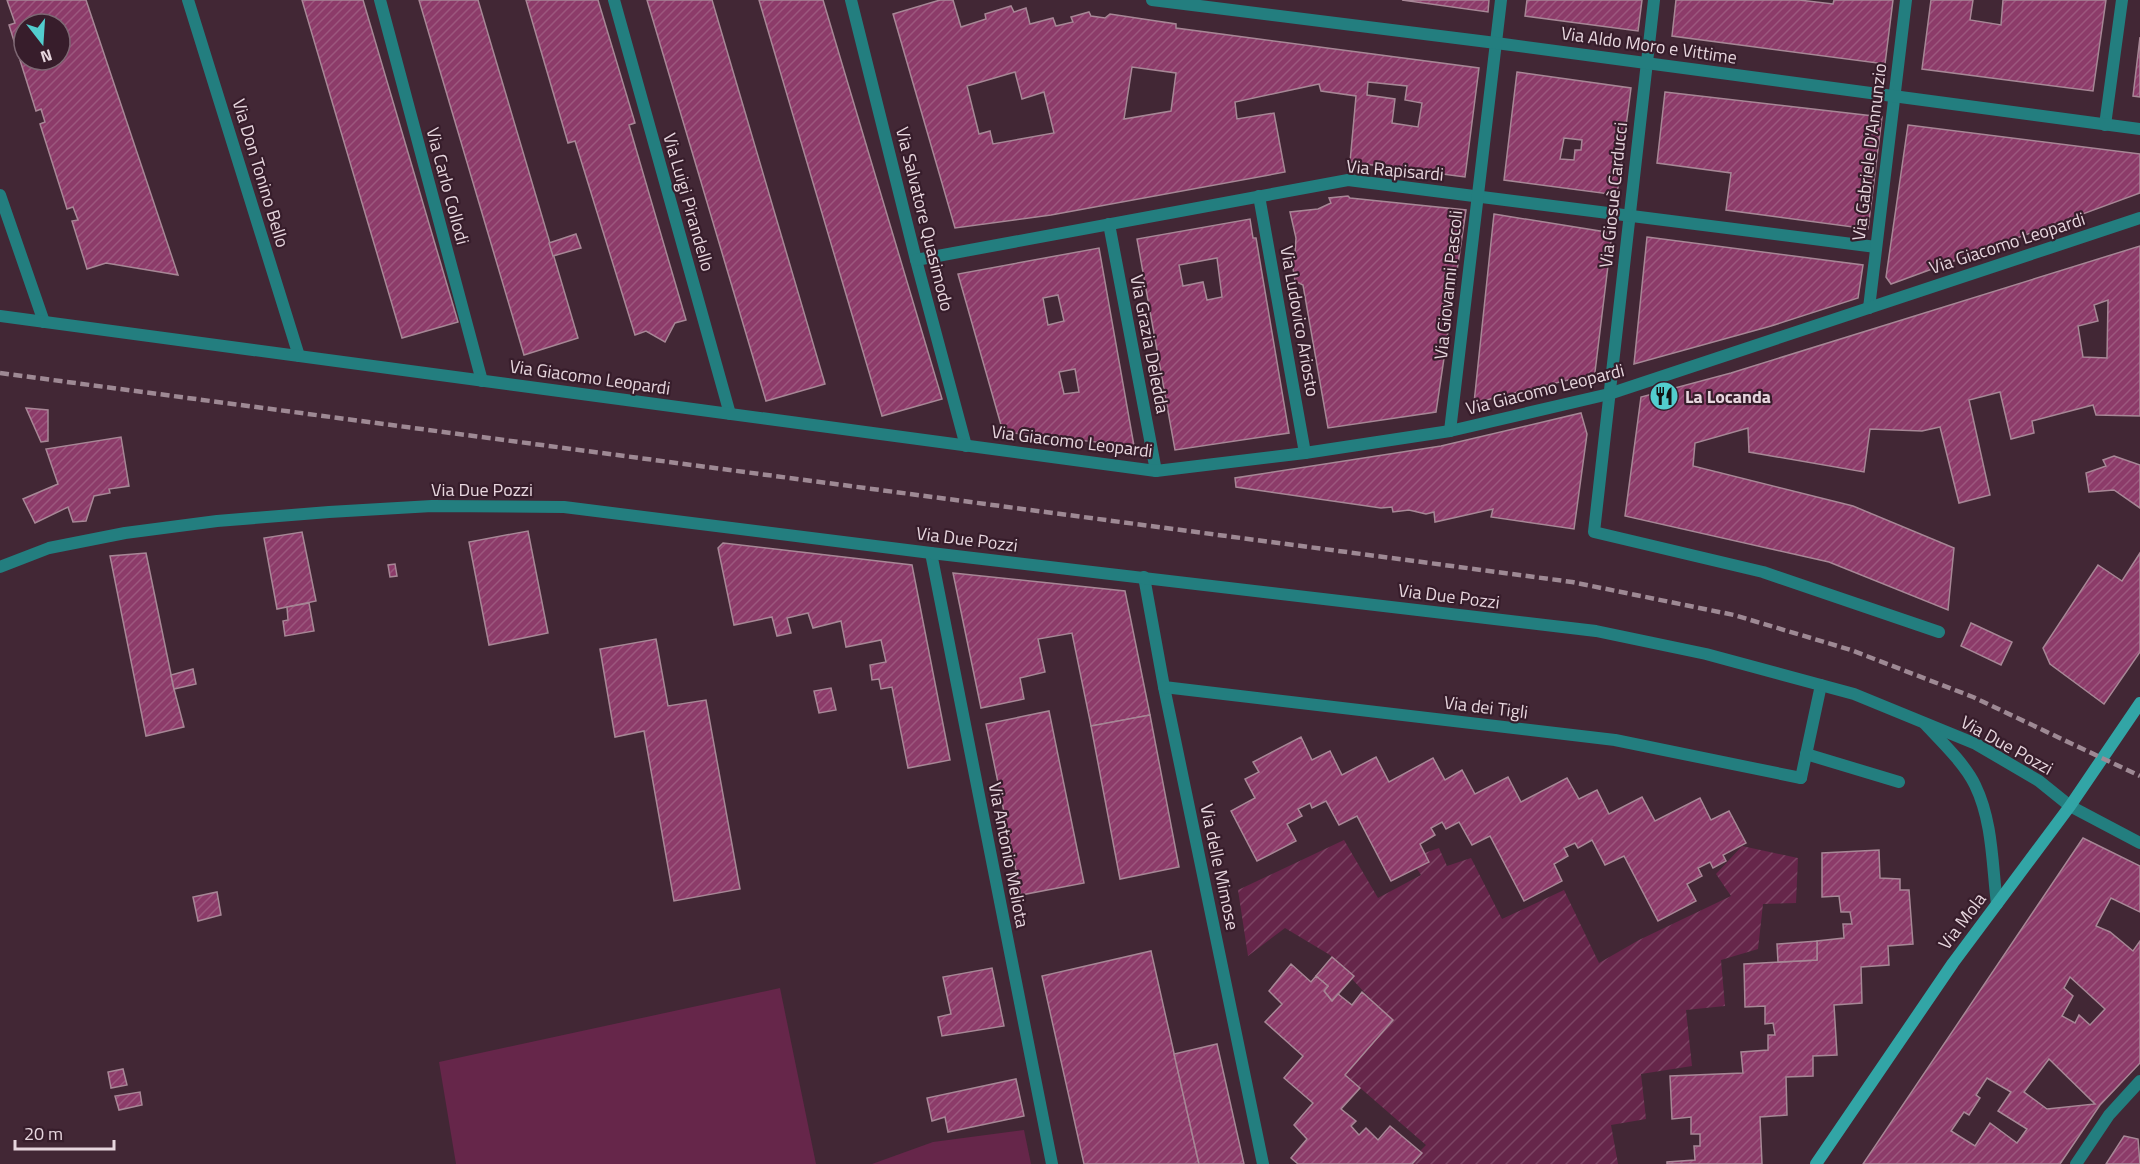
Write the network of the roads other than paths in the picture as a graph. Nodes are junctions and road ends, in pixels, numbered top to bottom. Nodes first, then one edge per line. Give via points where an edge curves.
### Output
1 (188, 0) edge
2 (380, 0) edge
3 (614, 0) edge
4 (851, 0) edge
5 (1152, 0) edge
6 (1501, 0) edge
7 (1654, 0) edge
8 (1906, 0) edge
9 (2121, 0) edge
10 (1496, 43) junction
11 (1646, 63) junction
12 (1894, 97) junction
13 (2105, 125) junction
14 (2140, 129) edge
15 (0, 195) edge
16 (1259, 196) junction
17 (1476, 196) junction
18 (1629, 216) junction
19 (2140, 218) edge
20 (1109, 224) junction
21 (1876, 247) junction
22 (915, 260) junction
23 (1869, 308) junction
24 (0, 316) edge
25 (45, 322) junction
26 (299, 356) junction
27 (482, 381) junction
28 (1609, 394) junction
29 (730, 414) junction
30 (1450, 431) junction
31 (966, 446) junction
32 (1305, 453) junction
33 (1156, 471) junction
34 (931, 554) junction
35 (0, 567) edge
36 (1144, 578) junction
37 (1939, 632) dead end
38 (1821, 685) junction
39 (1164, 687) junction
40 (2140, 703) edge
41 (1922, 721) junction
42 (1806, 754) junction
43 (1899, 783) dead end
44 (2070, 806) junction
45 (2140, 843) edge
46 (1997, 904) junction
47 (2140, 1082) edge
48 (1052, 1164) edge
49 (1263, 1164) edge
50 (1816, 1164) edge
51 (2076, 1164) edge

1 - 26 street, Via Don Tonino Bello
2 - 27 street, Via Carlo Collodi
3 - 29 street, Via Luigi Pirandello
4 - 22 street, Via Salvatore Quasimodo
5 - 10 street, Via Aldo Moro e Vittime
6 - 10 street, Via Giovanni Pascoli
7 - 11 street, Via Giosuè Carducci
8 - 12 street, Via Gabriele D'Annunzio
9 - 13 street
10 - 11 street, Via Aldo Moro e Vittime
10 - 17 street, Via Giovanni Pascoli
11 - 12 street, Via Aldo Moro e Vittime
11 - 18 street, Via Giosuè Carducci
12 - 13 street, Via Aldo Moro e Vittime
12 - 21 street, Via Gabriele D'Annunzio
13 - 14 street, Via Aldo Moro e Vittime
15 - 25 street
16 - 17 street, Via Rapisardi via 1348,180
16 - 20 street, Via Rapisardi
16 - 32 street, Via Ludovico Ariosto
17 - 18 street, Via Rapisardi
17 - 30 street, Via Giovanni Pascoli
18 - 21 street, Via Rapisardi
18 - 28 street, Via Giosuè Carducci
19 - 23 street, Via Giacomo Leopardi
20 - 22 street, Via Rapisardi
20 - 33 street, Via Grazia Deledda
21 - 23 street, Via Gabriele D'Annunzio
22 - 31 street, Via Salvatore Quasimodo
23 - 28 street, Via Giacomo Leopardi
24 - 25 street, Via Giacomo Leopardi
25 - 26 street, Via Giacomo Leopardi
26 - 27 street, Via Giacomo Leopardi
27 - 29 street, Via Giacomo Leopardi
28 - 30 street, Via Giacomo Leopardi
28 - 37 street, Via Giosuè Carducci via 1594,532 1763,572
29 - 31 street, Via Giacomo Leopardi
30 - 32 street, Via Giacomo Leopardi
31 - 33 street, Via Giacomo Leopardi
32 - 33 street, Via Giacomo Leopardi
34 - 35 street, Via Due Pozzi via 564,507 432,506 217,521 125,533 49,548
34 - 36 street, Via Due Pozzi
34 - 48 street, Via Antonio Meliota
36 - 38 street, Via Due Pozzi via 1596,631 1706,654
36 - 39 street, Via delle Mimose
38 - 41 street, Via Due Pozzi
38 - 42 street
39 - 42 street, Via dei Tigli via 1616,740 1801,778
39 - 49 street, Via delle Mimose
40 - 44 main road, Via Mola
41 - 44 street, Via Due Pozzi via 1976,744 2039,781
41 - 46 street, Via Due Pozzi via 1975,783 1986,816
42 - 43 street
44 - 45 street, Via Due Pozzi
44 - 46 main road, Via Mola
46 - 50 main road, Via Mola
47 - 51 street via 2109,1115

